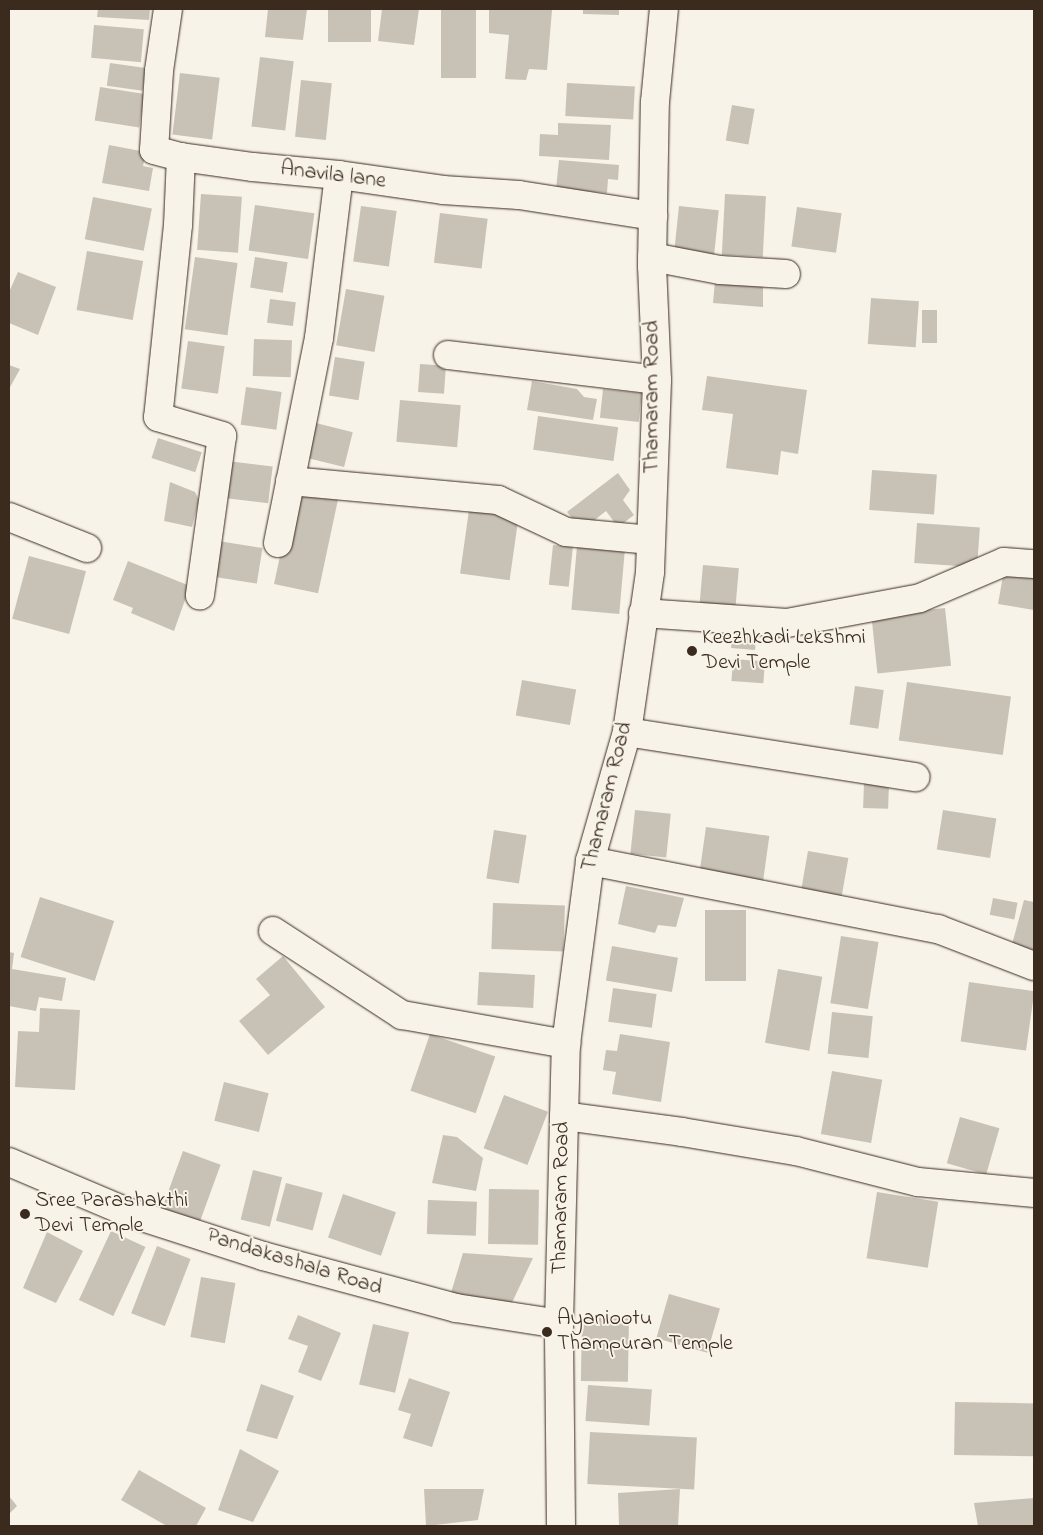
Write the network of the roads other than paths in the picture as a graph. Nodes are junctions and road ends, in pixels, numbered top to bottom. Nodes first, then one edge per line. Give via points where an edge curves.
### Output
1 (168, 9) edge
2 (664, 9) edge
3 (181, 157) junction
4 (339, 175) junction
5 (653, 216) junction
6 (652, 257) junction
7 (786, 274) dead end
8 (448, 355) dead end
9 (657, 380) junction
10 (290, 481) junction
11 (9, 517) edge
12 (651, 540) junction
13 (278, 543) dead end
14 (87, 548) dead end
15 (1034, 564) edge
16 (200, 595) dead end
17 (643, 612) junction
18 (627, 732) junction
19 (916, 777) dead end
20 (590, 861) junction
21 (273, 931) dead end
22 (1034, 966) edge
23 (566, 1044) junction
24 (564, 1116) junction
25 (9, 1162) edge
26 (1034, 1193) edge
27 (559, 1324) junction
28 (562, 1526) edge

1 - 3 street, Anavila lane via 159,71 154,150
2 - 5 street, Thamaram Road via 655,102
3 - 4 street, Anavila lane
3 - 16 street via 178,226 158,417 222,436
4 - 5 street, Anavila lane
4 - 10 street via 319,338
5 - 6 street, Thamaram Road
6 - 7 street via 720,270
6 - 9 street, Thamaram Road
8 - 9 street
9 - 12 street, Thamaram Road
10 - 12 street via 498,500 566,532
10 - 13 street
11 - 14 street
12 - 17 street, Thamaram Road via 650,572
15 - 17 street via 1004,562 920,598 787,623
17 - 18 street, Thamaram Road
18 - 19 street
18 - 20 street, Thamaram Road
20 - 22 street via 938,929
20 - 23 street, Thamaram Road
21 - 23 street via 402,1015
23 - 24 street, Thamaram Road
24 - 26 street via 796,1151 918,1182
24 - 27 street, Thamaram Road
25 - 27 street, Pandakashala Road via 127,1212 264,1256 456,1308
27 - 28 street, Thamaram Road

